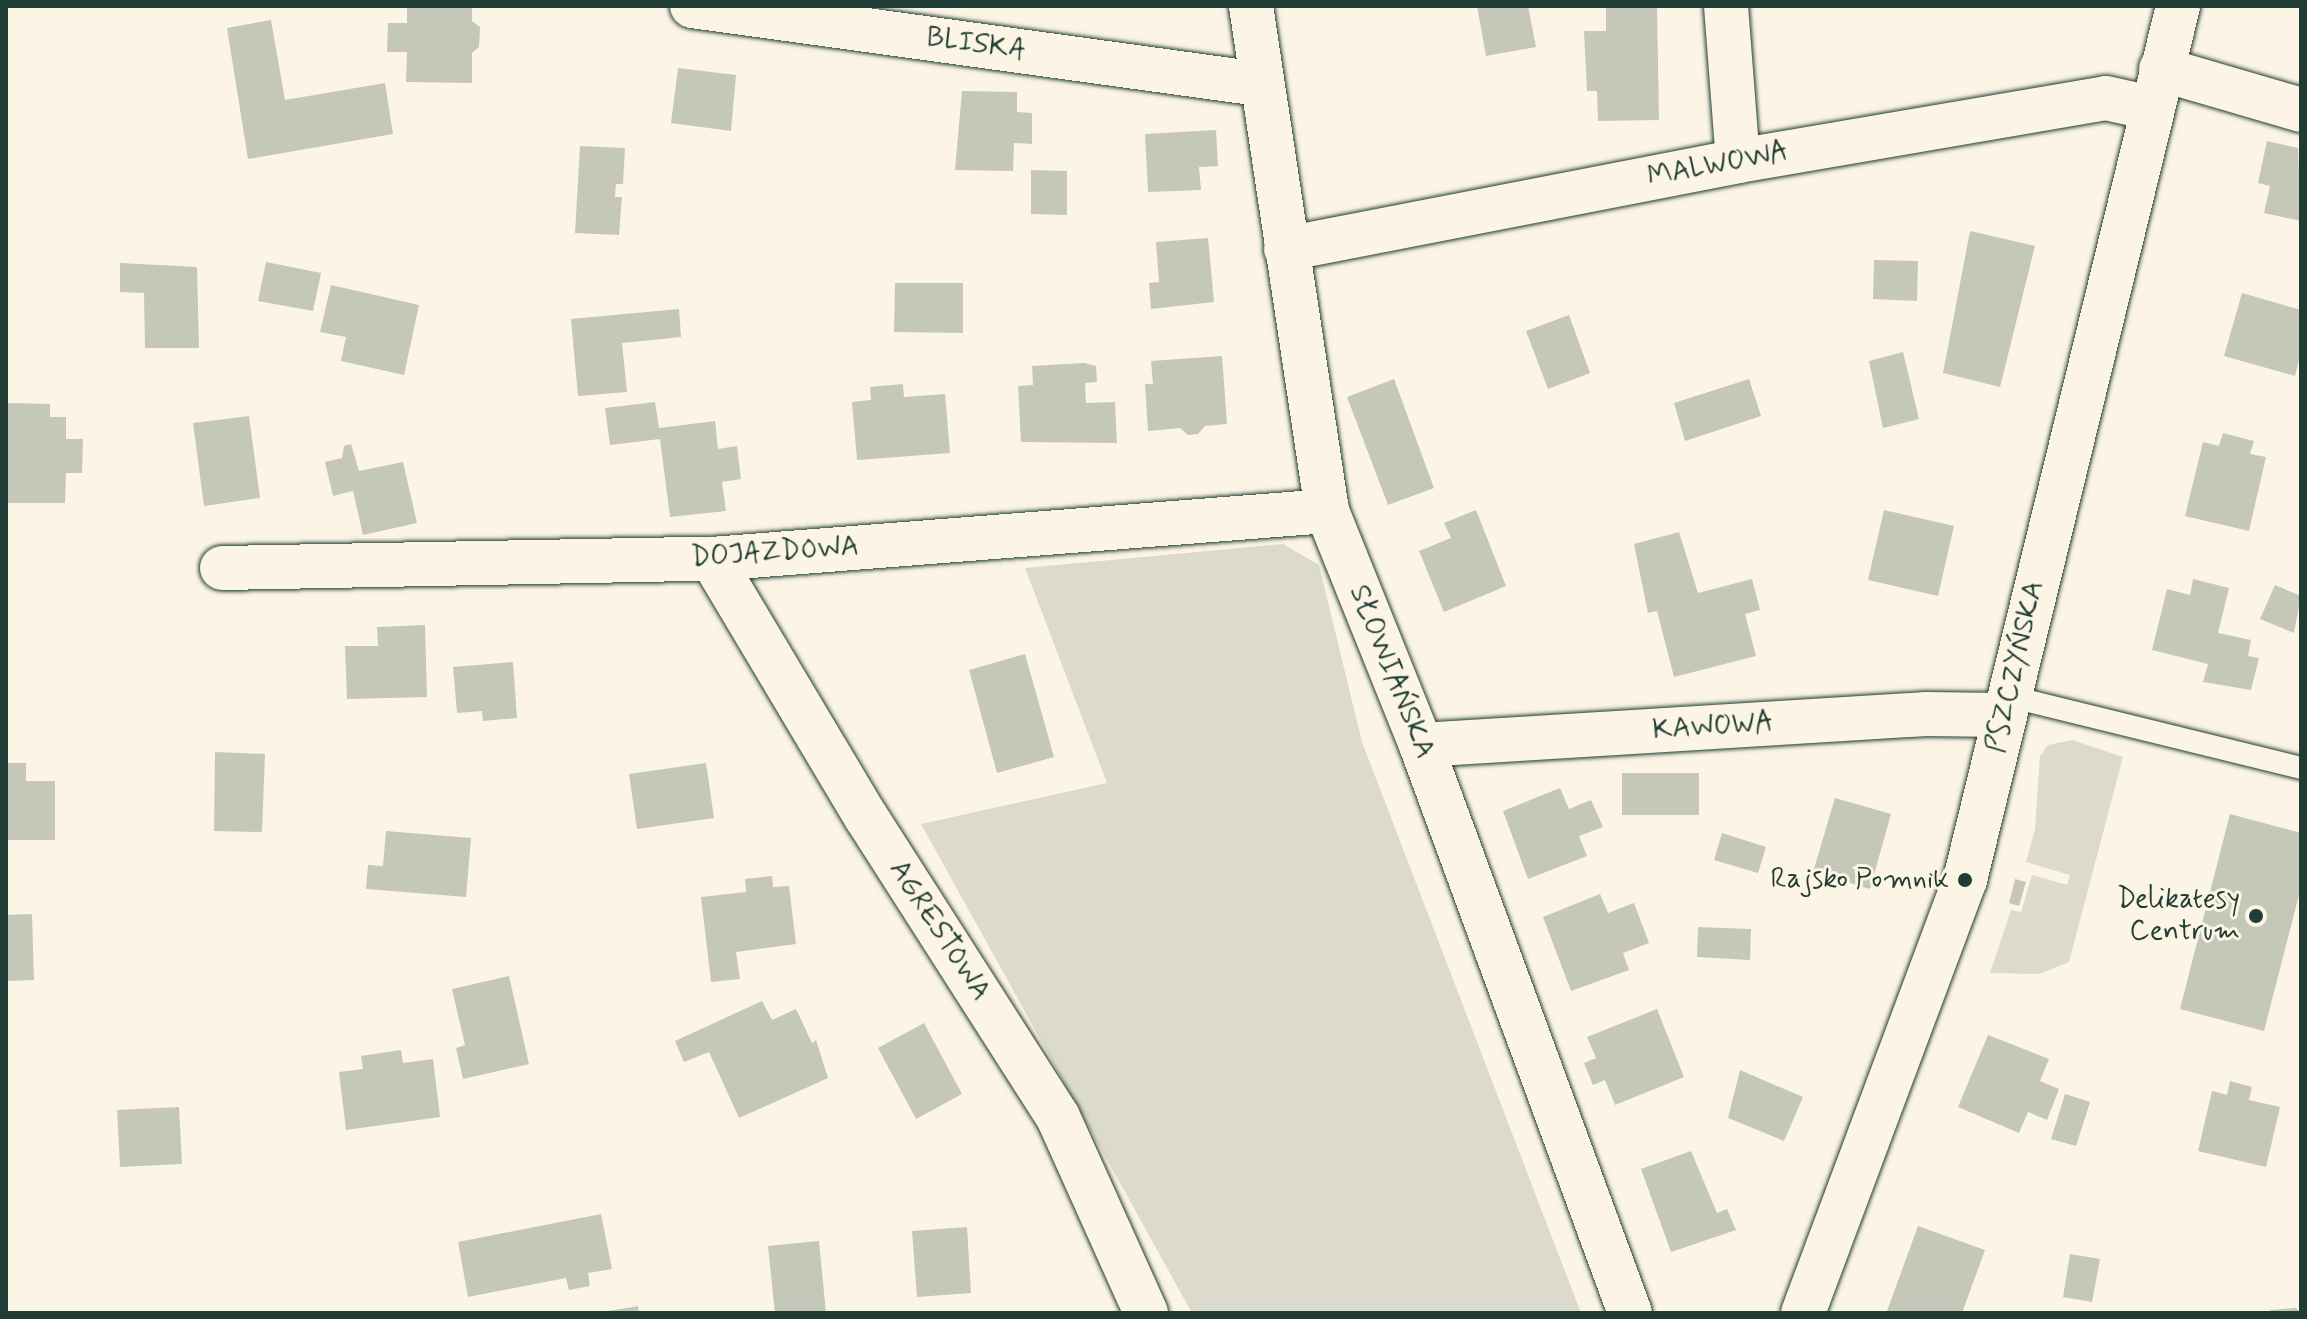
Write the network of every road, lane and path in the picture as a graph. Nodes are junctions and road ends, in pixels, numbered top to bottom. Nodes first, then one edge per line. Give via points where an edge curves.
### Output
1 (692, 6) edge
2 (1251, 6) edge
3 (1726, 6) edge
4 (2178, 6) edge
5 (1259, 84) junction
6 (2156, 88) junction
7 (2301, 110) edge
8 (1738, 161) junction
9 (1286, 249) junction
10 (1327, 511) junction
11 (712, 559) junction
12 (222, 568) dead end
13 (2006, 706) junction
14 (1421, 745) junction
15 (2301, 768) edge
16 (1146, 1313) edge
17 (1630, 1313) edge
18 (1803, 1313) edge

1 - 5 street, BLISKA
2 - 5 street, SŁOWIAŃSKA
3 - 8 street
4 - 6 street, PSZCZYŃSKA
5 - 9 street, SŁOWIAŃSKA
6 - 7 street, MALWOWA
6 - 8 street, MALWOWA
6 - 13 street, PSZCZYŃSKA
8 - 9 street, MALWOWA
9 - 10 street, SŁOWIAŃSKA
10 - 11 street, DOJAZDOWA
10 - 14 street, SŁOWIAŃSKA
11 - 12 street, DOJAZDOWA
11 - 16 street, AGRESTOWA via 866,817 1058,1117
13 - 14 street, KAWOWA
13 - 15 lane
13 - 18 street, PSZCZYŃSKA via 1965,880
14 - 17 street, SŁOWIAŃSKA

